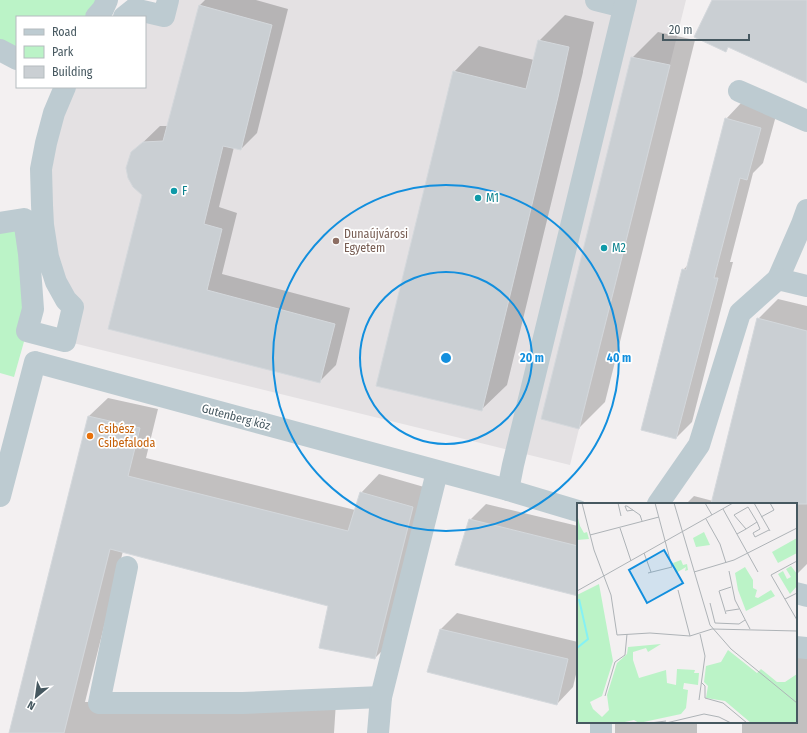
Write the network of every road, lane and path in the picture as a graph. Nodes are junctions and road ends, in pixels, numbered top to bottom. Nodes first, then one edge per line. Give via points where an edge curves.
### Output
1 (107, 0) edge
2 (168, 0) edge
3 (596, 0) edge
4 (625, 4) edge
5 (97, 16) edge
6 (125, 16) edge
7 (0, 50) edge
8 (16, 58) edge
9 (65, 88) edge
10 (739, 91) dead end
11 (807, 121) edge
12 (807, 210) edge
13 (0, 223) edge
14 (778, 279) junction
15 (807, 286) edge
16 (437, 472) junction
17 (508, 490) junction
18 (0, 496) edge
19 (659, 503) edge
20 (577, 511) edge
21 (127, 567) dead end
22 (797, 593) edge
23 (807, 596) edge
24 (381, 697) junction
25 (378, 733) edge

1 - 5 street
2 - 6 street via 164,16 134,9
3 - 4 street
4 - 17 street
7 - 8 street
9 - 13 street via 54,113 41,169 43,225 48,257 56,282 73,307 65,341 27,331 34,309 24,219
10 - 11 street
12 - 14 street
14 - 15 street
14 - 19 street via 740,313 699,445
16 - 17 street, Gutenberg köz
16 - 18 street, Gutenberg köz via 35,362
16 - 24 street
17 - 20 street, Gutenberg köz
21 - 24 street via 99,703 243,703
22 - 23 street
24 - 25 street

